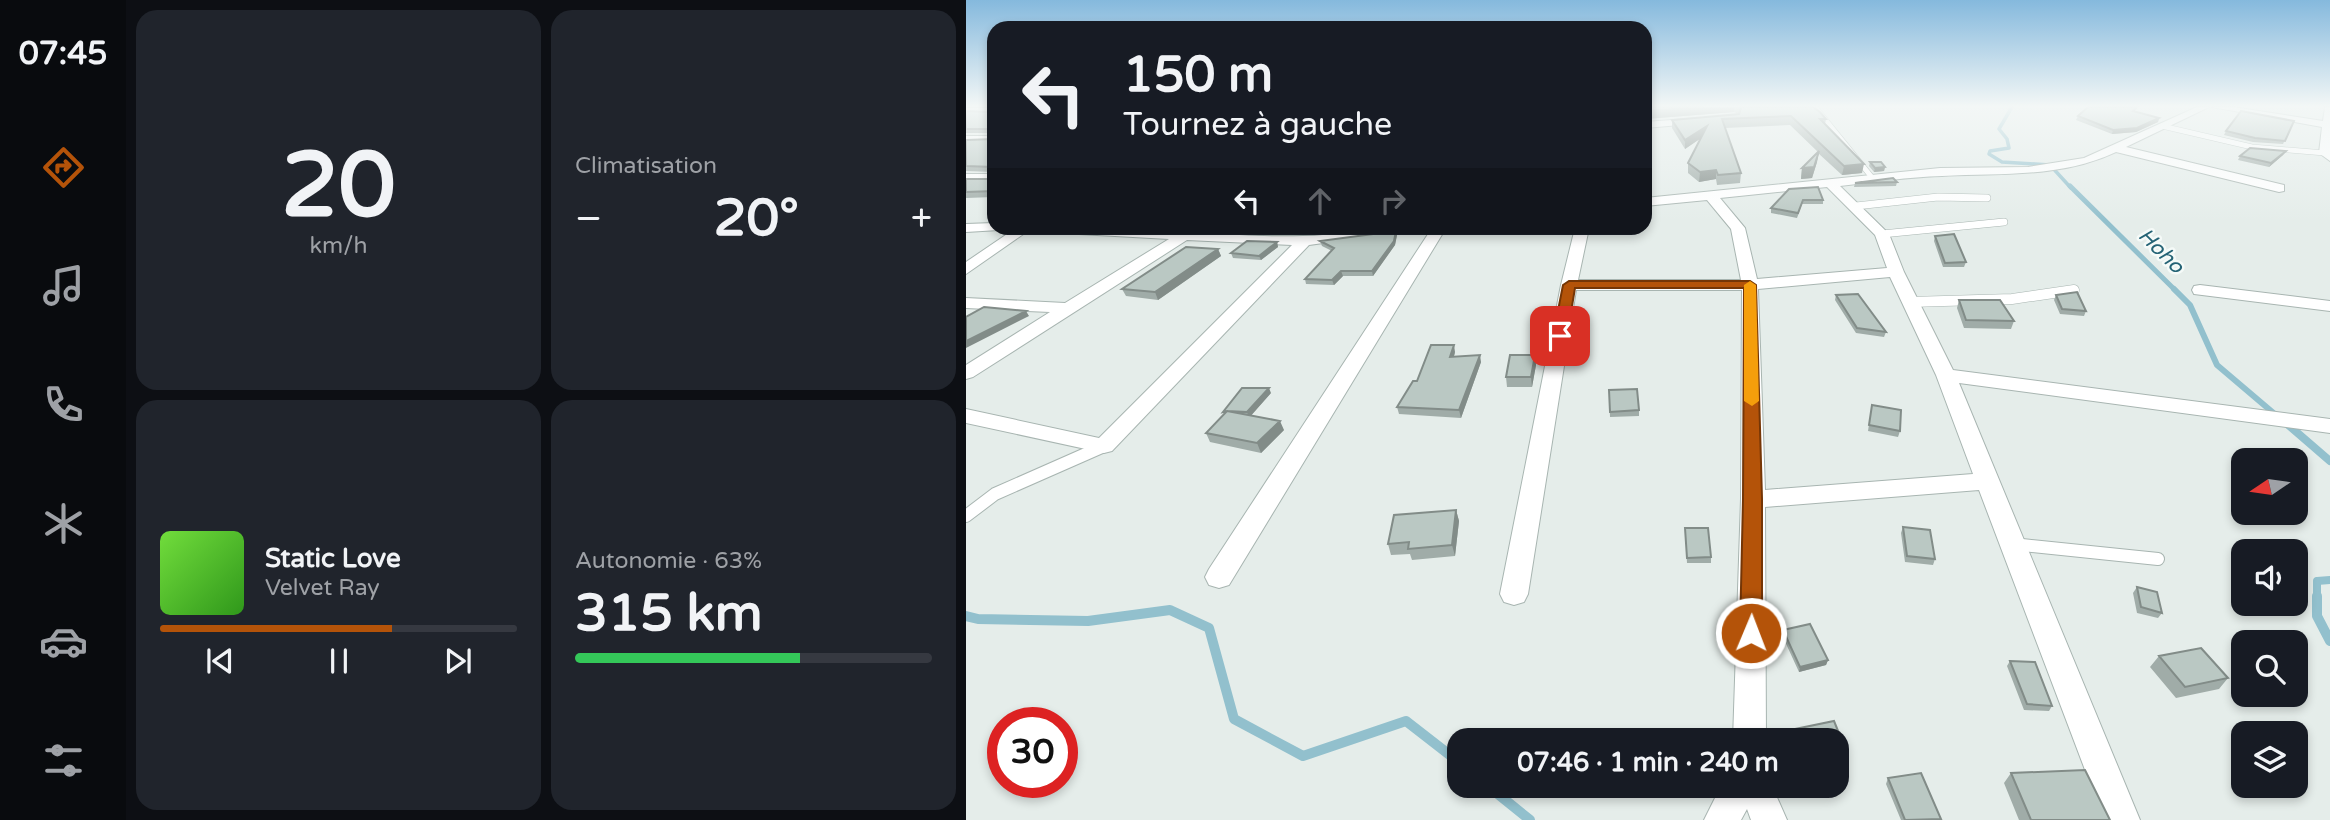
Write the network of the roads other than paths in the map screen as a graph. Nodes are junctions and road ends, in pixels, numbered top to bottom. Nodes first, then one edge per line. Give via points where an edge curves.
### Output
1 (1846, 145) edge
2 (2121, 145) edge
3 (2245, 145) edge
4 (2115, 148) junction
5 (2327, 155) edge
6 (966, 178) edge
7 (987, 178) edge
8 (1874, 180) junction
9 (1831, 184) junction
10 (2279, 188) dead end
11 (1711, 196) junction
12 (1987, 198) dead end
13 (1652, 201) edge
14 (1856, 206) junction
15 (2004, 222) dead end
16 (987, 227) edge
17 (966, 228) edge
18 (1882, 234) junction
19 (1015, 235) edge
20 (1172, 235) edge
21 (1342, 235) edge
22 (1435, 235) edge
23 (1580, 235) edge
24 (1191, 236) junction
25 (1304, 241) junction
26 (966, 269) edge
27 (1896, 272) junction
28 (1569, 285) junction
29 (1750, 285) junction
30 (2074, 290) edge
31 (2200, 290) dead end
32 (1910, 302) junction
33 (966, 303) edge
34 (2330, 306) edge
35 (1068, 308) junction
36 (966, 373) edge
37 (1946, 375) junction
38 (966, 416) edge
39 (2330, 426) edge
40 (1104, 446) junction
41 (1988, 481) junction
42 (1753, 499) junction
43 (966, 516) edge
44 (2013, 544) junction
45 (2158, 559) dead end
46 (1219, 577) dead end
47 (1514, 594) dead end
48 (1749, 728) edge
49 (1734, 798) edge
50 (1760, 798) edge
51 (1722, 820) edge
52 (1769, 820) edge
53 (2122, 820) edge

1 - 8 lane
2 - 4 street
3 - 5 lane
4 - 8 street via 2087,161 2028,171 1940,172
4 - 10 street
6 - 7 street
8 - 9 street
9 - 11 street
9 - 14 street
11 - 13 street
11 - 29 street via 1738,228
12 - 14 lane via 1938,197
14 - 18 street
15 - 18 lane
16 - 17 street
18 - 27 street
19 - 26 street
20 - 24 street
21 - 25 street
22 - 46 street
23 - 28 street
24 - 25 street
24 - 35 street
25 - 40 street
27 - 29 street
27 - 32 street
28 - 29 street
28 - 47 street
29 - 42 street
30 - 32 lane via 2012,299
31 - 34 street
32 - 37 street
33 - 35 street
35 - 36 street
37 - 39 street
37 - 41 street
38 - 40 street
40 - 43 lane via 995,494
41 - 42 street
41 - 44 street
42 - 48 street
44 - 45 lane
44 - 53 street
49 - 51 street
50 - 52 street

